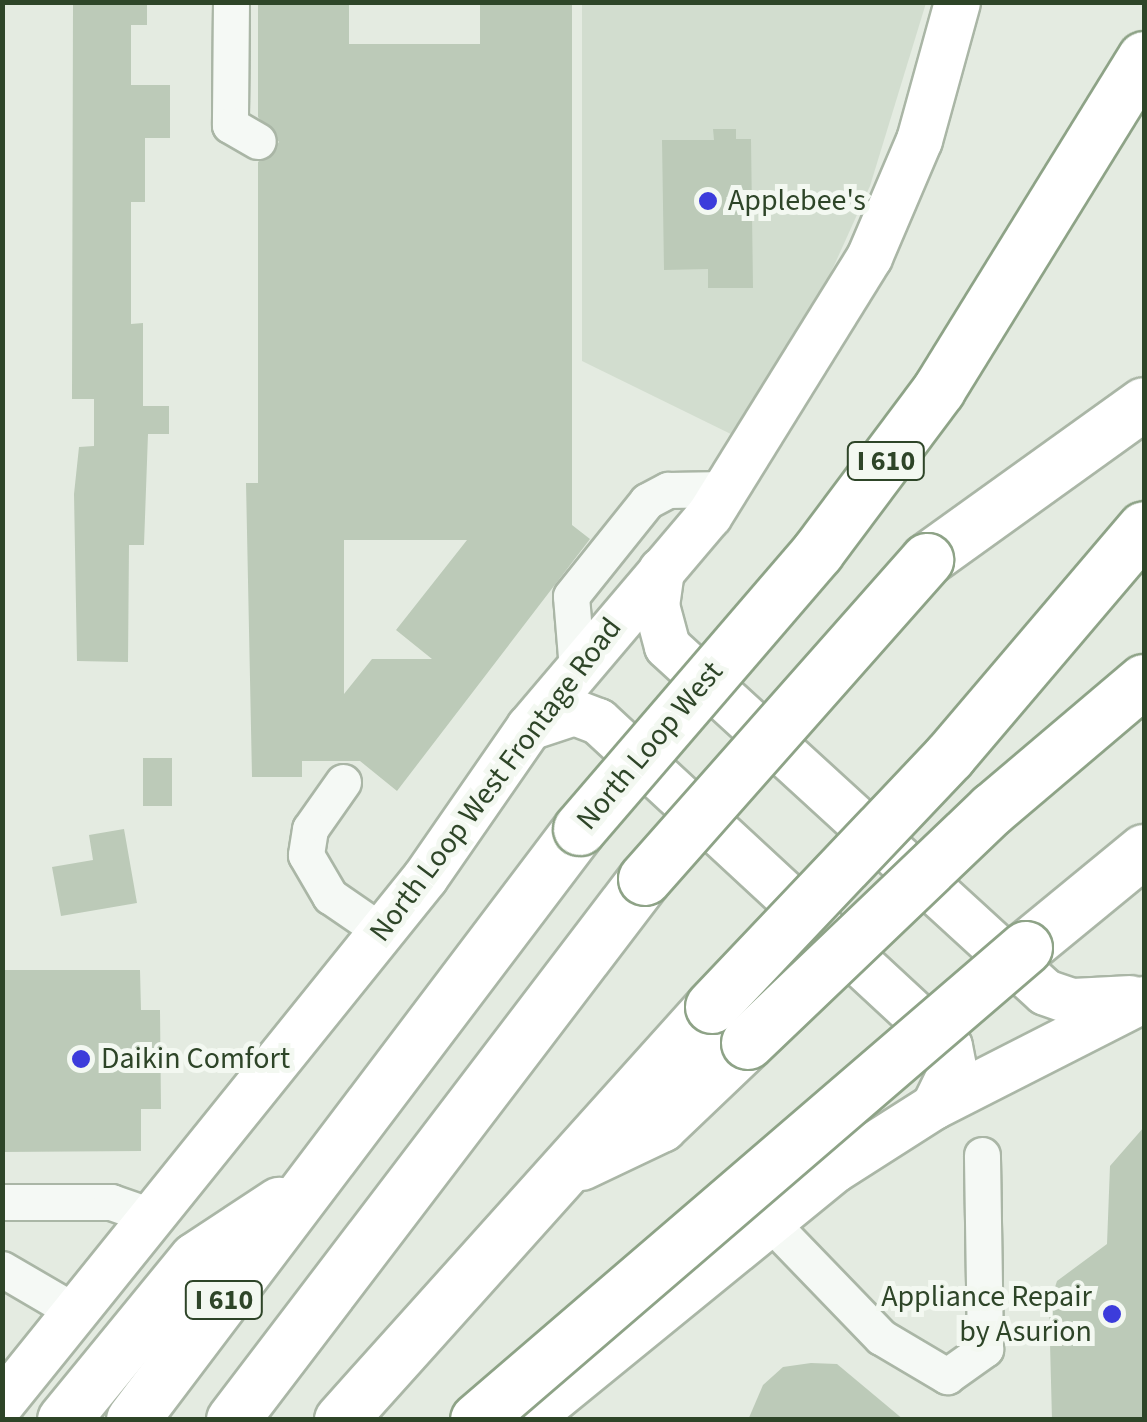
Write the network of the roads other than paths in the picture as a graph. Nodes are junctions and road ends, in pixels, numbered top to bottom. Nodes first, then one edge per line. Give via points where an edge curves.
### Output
1 (231, 2) edge
2 (957, 2) edge
3 (1144, 58) edge
4 (258, 141) dead end
5 (1144, 404) edge
6 (726, 489) junction
7 (1144, 528) edge
8 (661, 570) junction
9 (577, 669) junction
10 (1144, 681) edge
11 (528, 728) junction
12 (344, 782) dead end
13 (1144, 851) edge
14 (1144, 897) edge
15 (381, 931) junction
16 (1026, 948) junction
17 (1144, 998) edge
18 (730, 1025) junction
19 (934, 1106) junction
20 (982, 1155) dead end
21 (314, 1181) junction
22 (2, 1202) edge
23 (150, 1216) junction
24 (768, 1220) junction
25 (2, 1269) edge
26 (74, 1311) junction
27 (8, 1386) edge
28 (548, 1413) edge
29 (64, 1420) edge
30 (133, 1420) edge
31 (233, 1420) edge
32 (341, 1420) edge
33 (477, 1420) edge

1 - 4 lane via 230,125
2 - 6 main road, North Loop West Frontage Road via 919,140 869,257
3 - 21 highway, North Loop West / I 610, bridge via 939,390 818,552 580,828
5 - 31 highway, bridge via 927,560 646,879
6 - 8 main road, North Loop West Frontage Road
6 - 9 lane via 668,490 647,501 571,596
7 - 18 highway, bridge
8 - 9 main road, North Loop West Frontage Road
8 - 17 main road via 656,606 667,646 1045,992 1071,1001
9 - 11 main road, North Loop West Frontage Road
10 - 18 highway, bridge
11 - 15 main road, North Loop West Frontage Road
11 - 19 main road via 574,712 598,722 949,1046 953,1067
12 - 15 lane via 310,828 306,855 330,896
13 - 16 highway
14 - 16 highway
15 - 23 main road, North Loop West Frontage Road
16 - 33 highway, bridge
17 - 19 main road
18 - 32 highway via 553,1178
19 - 24 main road
20 - 24 lane via 985,1349 947,1376 881,1337
21 - 29 highway via 196,1259
21 - 30 highway, North Loop West / I 610
22 - 23 lane via 111,1202
23 - 26 main road, North Loop West Frontage Road
24 - 28 main road
25 - 26 lane
26 - 27 main road, North Loop West Frontage Road

